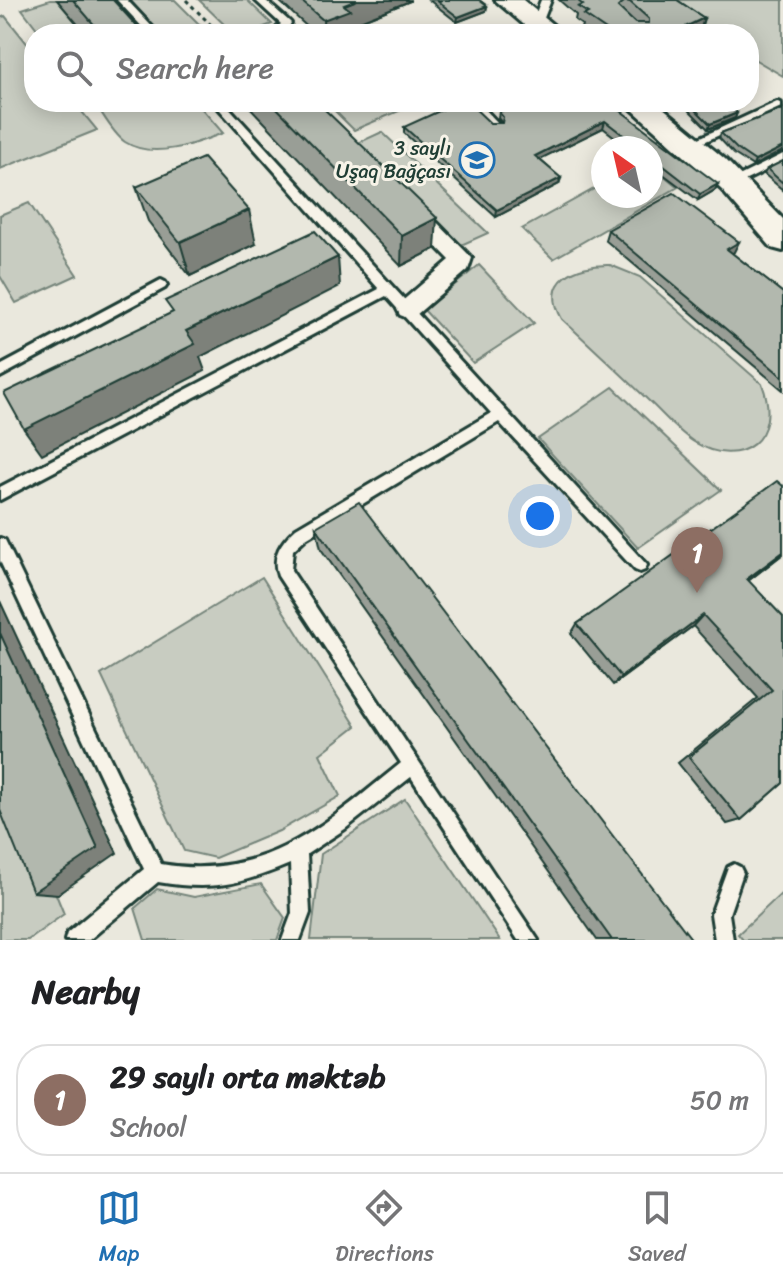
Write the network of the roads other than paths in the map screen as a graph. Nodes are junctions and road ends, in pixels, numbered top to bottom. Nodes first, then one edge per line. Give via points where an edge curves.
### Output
1 (122, 0) edge
2 (260, 0) edge
3 (507, 0) edge
4 (545, 19) edge
5 (145, 24) edge
6 (286, 24) edge
7 (777, 105) dead end
8 (227, 112) edge
9 (482, 112) edge
10 (652, 112) edge
11 (495, 126) edge
12 (691, 144) junction
13 (783, 158) edge
14 (734, 181) junction
15 (393, 191) edge
16 (780, 231) edge
17 (161, 285) dead end
18 (389, 289) junction
19 (408, 309) junction
20 (0, 372) edge
21 (500, 414) junction
22 (0, 494) edge
23 (0, 545) edge
24 (640, 565) dead end
25 (411, 766) junction
26 (298, 851) junction
27 (155, 872) junction
28 (734, 873) dead end
29 (74, 940) edge
30 (291, 940) edge
31 (529, 940) edge
32 (724, 940) edge

1 - 5 lane
2 - 6 lane
3 - 4 main road
7 - 12 lane
8 - 18 lane
9 - 11 lane
10 - 12 main road
12 - 14 main road
13 - 14 lane
14 - 16 main road
15 - 19 street via 461,258
17 - 20 lane
18 - 19 lane
18 - 22 lane
19 - 21 lane
21 - 24 lane
21 - 25 lane via 286,547 283,571
23 - 27 lane
25 - 26 lane
25 - 31 lane
26 - 27 lane via 244,872 199,878
26 - 30 lane via 301,913
27 - 29 lane
28 - 32 lane via 720,914

